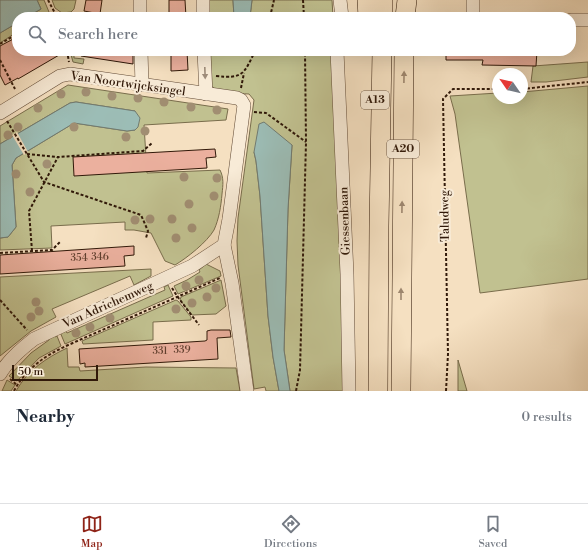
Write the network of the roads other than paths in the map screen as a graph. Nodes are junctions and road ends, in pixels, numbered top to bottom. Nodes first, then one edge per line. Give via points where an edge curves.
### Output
1 (140, 0) edge
2 (203, 0) edge
3 (333, 0) edge
4 (340, 0) edge
5 (367, 0) edge
6 (383, 0) edge
7 (406, 0) edge
8 (473, 0) edge
9 (140, 12) edge
10 (203, 12) edge
11 (334, 12) edge
12 (341, 12) edge
13 (368, 12) edge
14 (383, 12) edge
15 (405, 12) edge
16 (473, 12) edge
17 (576, 20) edge
18 (588, 20) edge
19 (141, 56) edge
20 (204, 56) edge
21 (337, 56) edge
22 (345, 56) edge
23 (371, 56) edge
24 (382, 56) edge
25 (404, 56) edge
26 (142, 85) junction
27 (206, 94) junction
28 (0, 113) edge
29 (380, 148) junction
30 (224, 245) junction
31 (352, 353) junction
32 (0, 373) edge
33 (247, 391) edge
34 (349, 391) edge
35 (355, 391) edge
36 (378, 391) edge
37 (400, 391) edge

1 - 9 street
2 - 10 street
3 - 11 street
4 - 12 street
5 - 13 highway
6 - 14 highway
7 - 15 highway
8 - 16 street
17 - 18 street
19 - 26 street
20 -> 27 street
21 - 31 street, Giessenbaan
22 - 31 street, Giessenbaan
23 - 29 highway, A13
24 - 29 highway, A20
37 -> 25 highway, A20
26 - 27 street, Van Noortwijcksingel
26 - 28 street, Van Noortwijcksingel via 70,74 60,76
27 - 30 street, Van Noortwijcksingel via 241,103 230,219
29 - 36 highway, A20
30 - 32 street, Van Adrichemweg via 192,266 34,339 21,349
30 - 33 street
31 - 34 street, Giessenbaan
31 - 35 street, Giessenbaan

